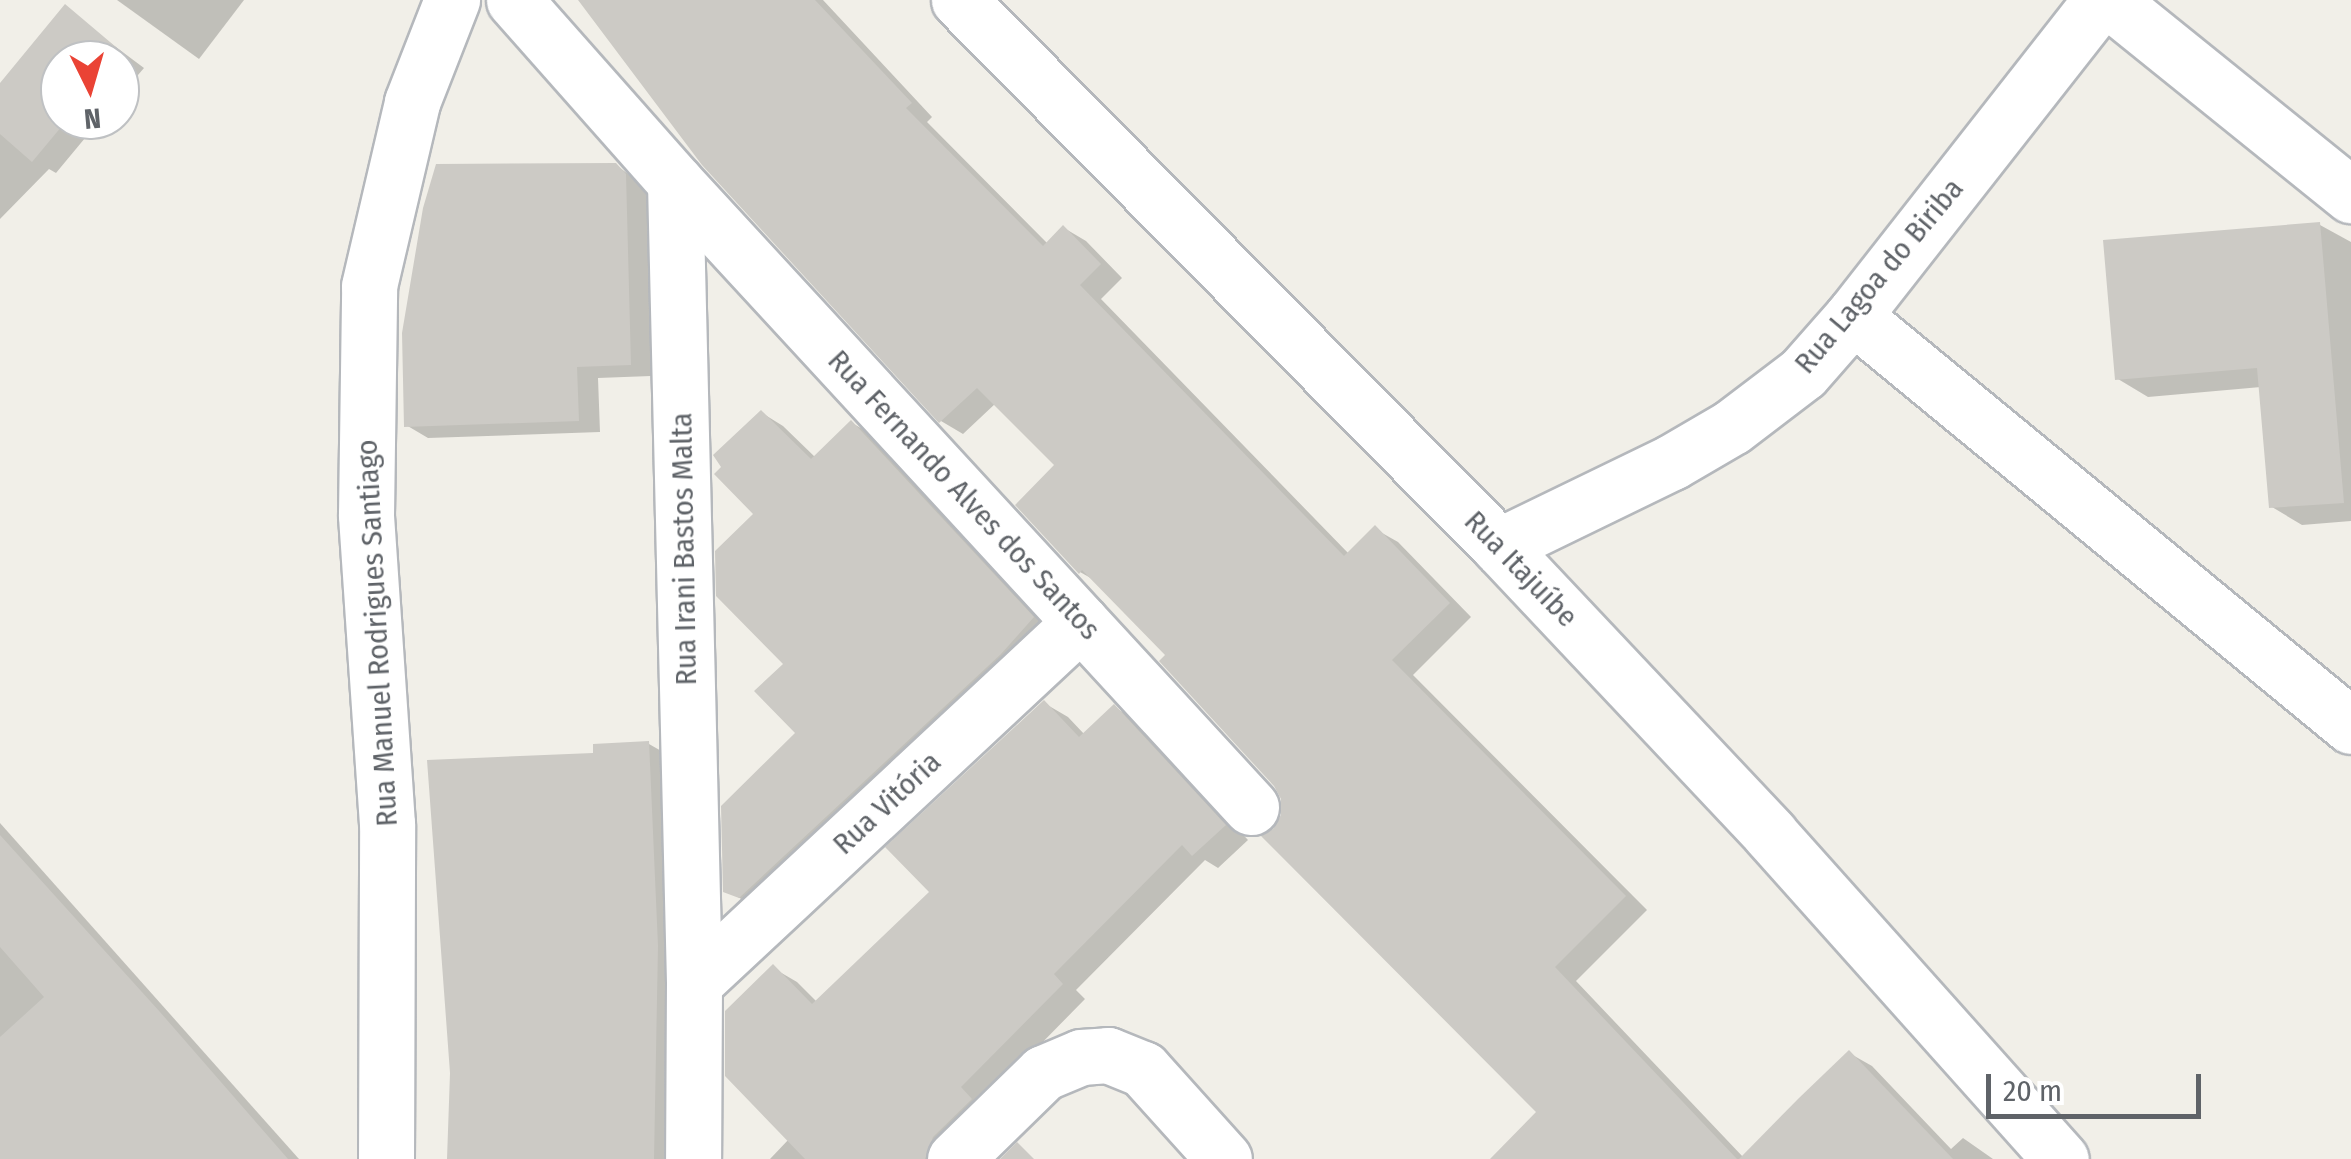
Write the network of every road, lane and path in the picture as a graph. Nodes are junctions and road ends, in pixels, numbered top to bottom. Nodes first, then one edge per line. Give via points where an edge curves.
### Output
1 (452, 0) edge
2 (514, 0) edge
3 (958, 0) edge
4 (2101, 0) edge
5 (2109, 0) edge
6 (676, 182) junction
7 (2351, 195) edge
8 (1853, 316) junction
9 (1499, 546) junction
10 (1081, 622) junction
11 (2351, 726) edge
12 (1251, 807) dead end
13 (694, 983) junction
14 (386, 1159) edge
15 (693, 1159) edge
16 (954, 1159) edge
17 (1224, 1159) edge
18 (2062, 1159) edge

1 - 14 street, Rua Manuel Rodrigues Santiago via 412,102 369,286 366,515 386,824
2 - 6 street
3 - 9 street, Rua Itajuíbe
4 - 8 street, Rua Lagoa do Biriba
5 - 7 street
6 - 10 street, Rua Fernando Alves dos Santos
6 - 13 street, Rua Irani Bastos Malta
8 - 9 street, Rua Lagoa do Biriba via 1803,373 1732,427
8 - 11 street
9 - 18 street, Rua Itajuíbe
10 - 12 street, Rua Fernando Alves dos Santos
10 - 13 street, Rua Vitória
13 - 15 street, Rua Irani Bastos Malta
16 - 17 street via 1043,1073 1108,1055 1144,1069

